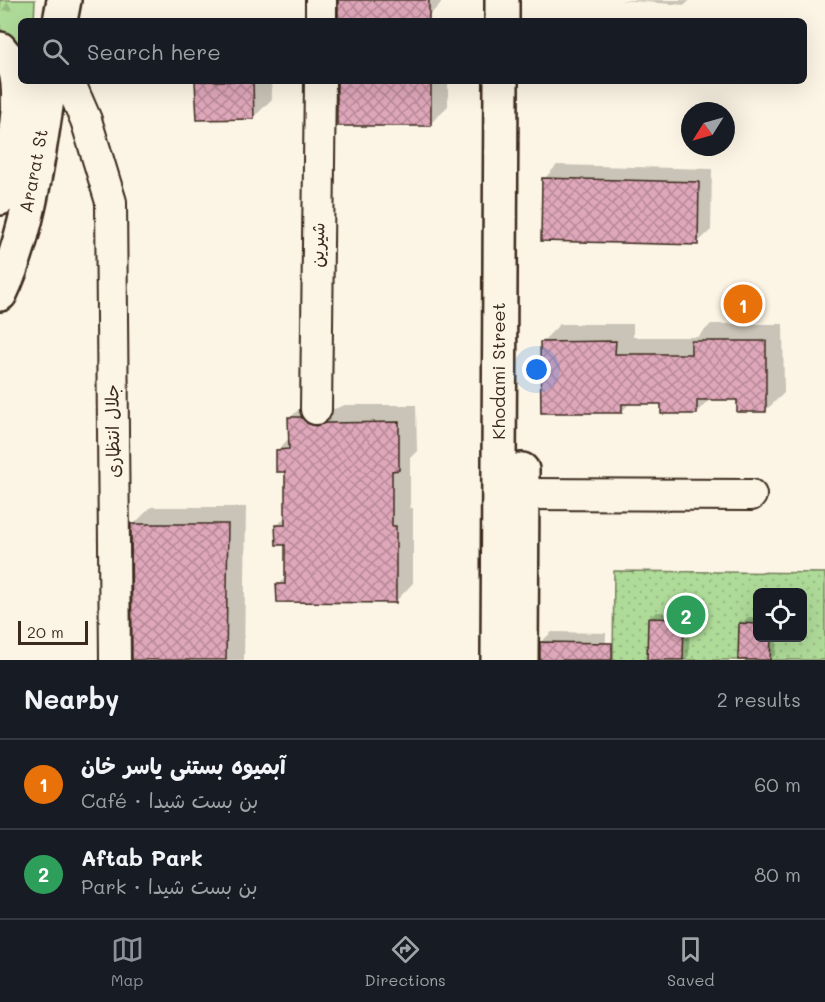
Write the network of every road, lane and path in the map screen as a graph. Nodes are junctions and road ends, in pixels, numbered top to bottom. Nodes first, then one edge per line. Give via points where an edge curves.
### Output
1 (64, 0) edge
2 (321, 0) edge
3 (502, 0) edge
4 (524, 0) edge
5 (61, 18) edge
6 (321, 18) edge
7 (502, 18) edge
8 (524, 18) edge
9 (0, 49) edge
10 (50, 84) edge
11 (70, 84) edge
12 (320, 84) edge
13 (501, 84) edge
14 (524, 84) edge
15 (0, 198) edge
16 (1, 292) edge
17 (316, 409) dead end
18 (522, 494) junction
19 (751, 495) dead end
20 (510, 607) junction
21 (115, 660) edge
22 (498, 660) edge
23 (521, 660) edge

1 - 5 main road
2 - 6 street
3 - 7 main road
4 - 8 main road
9 - 15 main road via 15,70 19,96 13,145
10 - 16 main road, Ararat St via 35,173 10,273
11 - 21 street, جلال انتظاری via 86,120 111,202
12 - 17 street, شیرین
13 - 20 main road, Khodami Street
14 - 18 main road, Khodami Street
18 - 19 street
18 - 20 main road, Khodami Street
20 - 22 main road, Khodami Street
20 - 23 main road, Khodami Street

